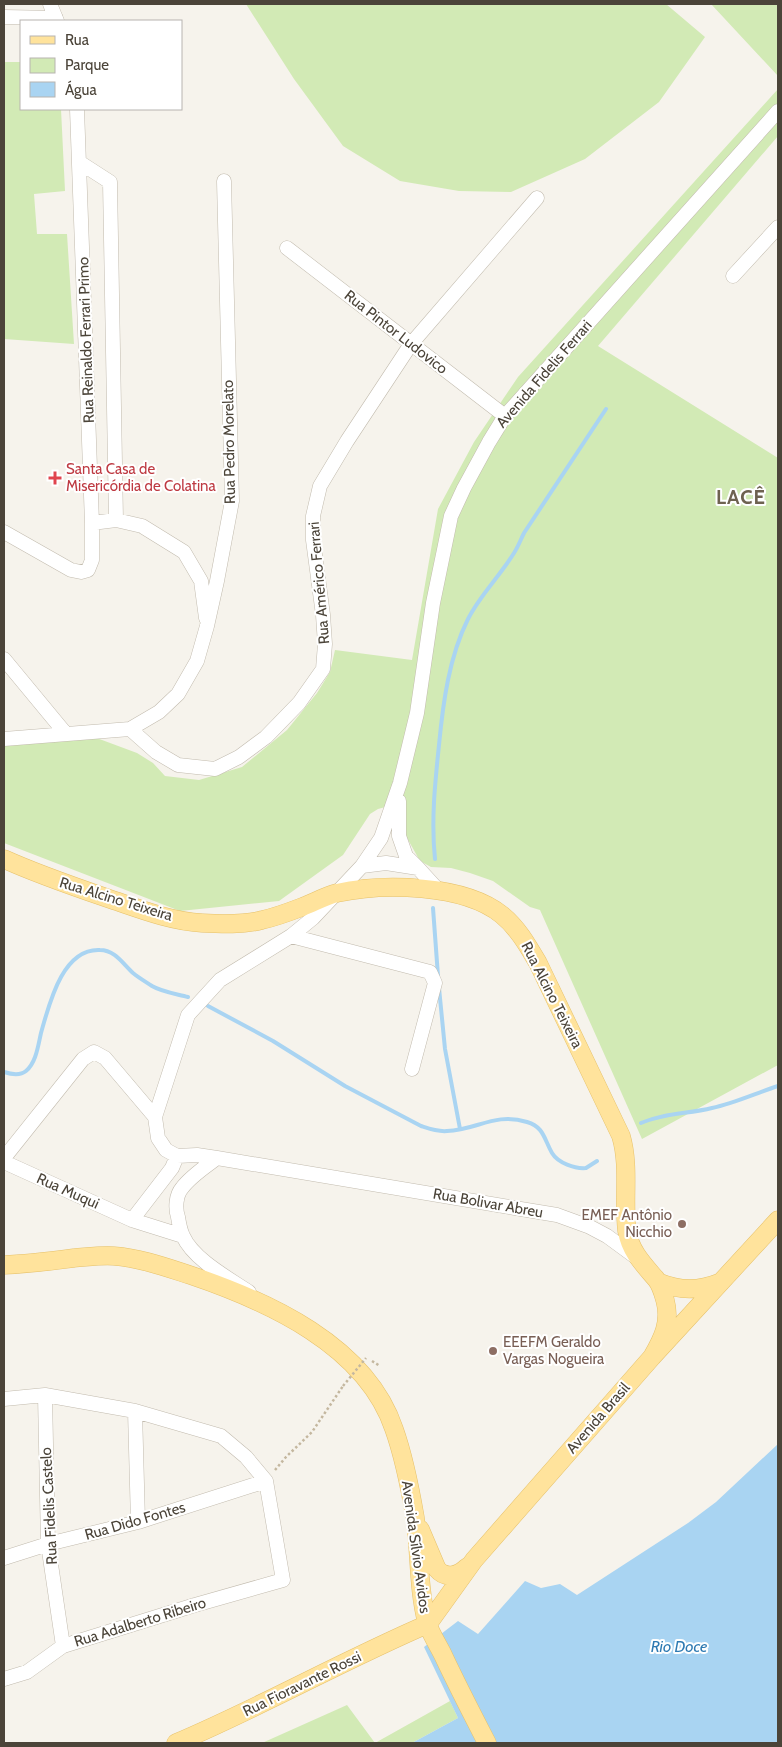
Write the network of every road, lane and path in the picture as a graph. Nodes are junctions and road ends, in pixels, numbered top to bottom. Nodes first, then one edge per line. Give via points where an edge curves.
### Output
1 (50, 4) edge
2 (4, 17) edge
3 (56, 19) edge
4 (77, 110) edge
5 (776, 118) edge
6 (79, 162) junction
7 (224, 181) dead end
8 (536, 198) dead end
9 (778, 227) edge
10 (287, 248) dead end
11 (733, 276) dead end
12 (411, 344) junction
13 (505, 416) junction
14 (116, 520) junction
15 (92, 523) junction
16 (4, 532) edge
17 (208, 626) junction
18 (4, 659) edge
19 (130, 729) junction
20 (66, 734) junction
21 (4, 739) edge
22 (400, 783) junction
23 (4, 859) edge
24 (362, 866) junction
25 (418, 868) junction
26 (439, 891) junction
27 (334, 894) junction
28 (291, 936) junction
29 (412, 1069) dead end
30 (155, 1117) junction
31 (4, 1158) edge
32 (217, 1158) junction
33 (4, 1162) edge
34 (174, 1162) junction
35 (181, 1189) junction
36 (132, 1220) junction
37 (778, 1220) edge
38 (183, 1236) junction
39 (639, 1260) junction
40 (4, 1265) edge
41 (658, 1282) junction
42 (722, 1282) junction
43 (286, 1315) junction
44 (652, 1357) junction
45 (366, 1358) dead end
46 (45, 1394) junction
47 (4, 1399) edge
48 (135, 1411) junction
49 (266, 1481) junction
50 (415, 1517) junction
51 (138, 1522) junction
52 (48, 1544) junction
53 (4, 1558) edge
54 (474, 1560) junction
55 (428, 1624) junction
56 (63, 1646) junction
57 (4, 1679) edge
58 (176, 1743) edge
59 (487, 1743) edge

1 - 3 street
2 - 3 street
4 - 6 street, Rua Reinaldo Ferrari Primo
5 - 13 street, Avenida Fidelis Ferrari
6 - 14 street via 110,182
6 - 15 street, Rua Reinaldo Ferrari Primo
7 - 17 street, Rua Pedro Morelato via 232,501
8 - 12 street, Rua Américo Ferrari
9 - 11 street
10 - 12 street, Rua Pintor Ludovico
12 - 13 street, Rua Pintor Ludovico
12 - 19 street, Rua Américo Ferrari via 320,486 313,516 313,540 323,615 323,670 299,703 266,737 215,769 178,765 156,752
13 - 22 street, Avenida Fidelis Ferrari via 451,516 433,603 417,713
14 - 15 street
14 - 17 street via 142,526 184,552 201,581
15 - 16 street, Rua Reinaldo Ferrari Primo via 92,560 88,570 81,572 71,570
17 - 19 street, Rua Pedro Morelato via 197,661 178,694 159,712
18 - 20 street
19 - 20 street
20 - 21 street
22 - 24 street, Avenida Fidelis Ferrari via 381,838
22 - 25 street, Avenida Fidelis Ferrari via 398,836 406,856
23 - 27 main road, Rua Alcino Teixeira via 149,912 200,923 260,921
24 - 25 street via 386,863
24 - 27 street, Avenida Fidelis Ferrari
25 - 26 street, Avenida Fidelis Ferrari
26 - 27 main road, Rua Alcino Teixeira via 386,887
26 - 39 main road, Rua Alcino Teixeira via 485,905 501,914 525,940 622,1136 627,1167 627,1232
27 - 28 street, Avenida Fidelis Ferrari
28 - 29 street via 430,972 435,983
28 - 30 street, Avenida Fidelis Ferrari via 220,980 188,1014
30 - 31 street via 105,1058 94,1052 84,1059
30 - 34 street via 158,1138
32 - 34 street, Rua Bolivar Abreu via 197,1155
32 - 35 street
32 - 39 street, Rua Bolivar Abreu via 557,1215 607,1236
33 - 36 street, Rua Muqui
34 - 35 street
34 - 36 street
35 - 38 street via 176,1201
36 - 38 street, Rua Muqui
37 - 42 main road, Avenida Brasil
38 - 43 street via 213,1268
39 - 41 main road, Rua Bolivar Abreu
40 - 43 main road, Avenida Sílvio Avidos via 92,1256 129,1257 248,1296
41 - 42 main road via 683,1290 696,1290
41 - 44 main road, Rua Bolivar Abreu via 668,1313 664,1336
42 - 44 main road, Avenida Brasil
43 - 50 main road, Avenida Sílvio Avidos via 345,1357 372,1387 393,1427 402,1454
44 - 54 main road, Avenida Brasil
45 - 49 path, bridge via 312,1432 286,1456
46 - 47 street
46 - 48 street
46 - 52 street, Rua Fidelis Castelo
48 - 49 street via 221,1436 246,1457
48 - 51 street
49 - 51 street, Rua Dido Fontes
49 - 56 street, Rua Adalberto Ribeiro via 283,1580
50 - 54 main road via 441,1574 453,1576
50 - 55 main road, Avenida Sílvio Avidos
51 - 52 street, Rua Dido Fontes
52 - 53 street, Rua Dido Fontes
52 - 56 street, Rua Fidelis Castelo
54 - 55 main road, Avenida Brasil
55 - 58 main road, Rua Fioravante Rossi
55 - 59 main road, Avenida Sílvio Avidos
56 - 57 street, Rua Adalberto Ribeiro via 27,1672

